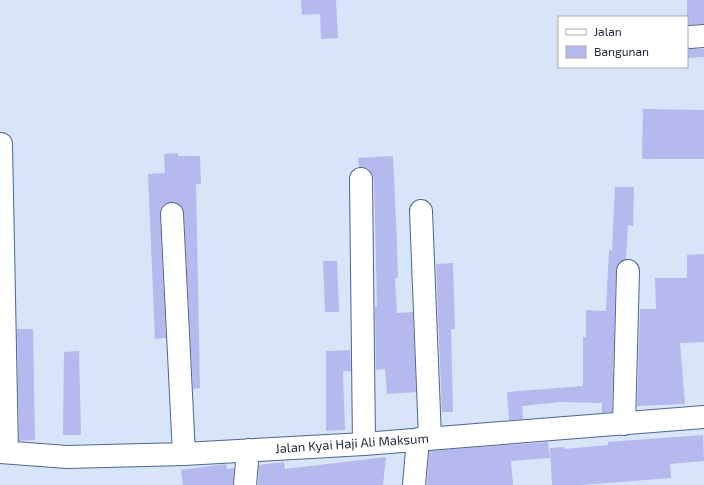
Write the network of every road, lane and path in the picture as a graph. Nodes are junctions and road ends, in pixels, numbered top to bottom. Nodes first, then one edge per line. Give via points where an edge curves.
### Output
1 (1, 144) edge
2 (361, 179) dead end
3 (421, 211) dead end
4 (172, 214) dead end
5 (628, 271) dead end
6 (704, 417) edge
7 (624, 424) junction
8 (424, 438) junction
9 (364, 444) junction
10 (248, 450) junction
11 (4, 452) edge
12 (184, 454) junction
13 (245, 485) edge
14 (414, 485) edge

1 - 11 street
2 - 9 street
3 - 8 street
4 - 12 street
5 - 7 street
6 - 7 street, Jalan Kyai Haji Ali Maksum
7 - 8 street, Jalan Kyai Haji Ali Maksum
8 - 9 street, Jalan Kyai Haji Ali Maksum
8 - 14 street
9 - 10 street, Jalan Kyai Haji Ali Maksum
10 - 12 street, Jalan Kyai Haji Ali Maksum
10 - 13 street
11 - 12 street, Jalan Kyai Haji Ali Maksum via 67,457

